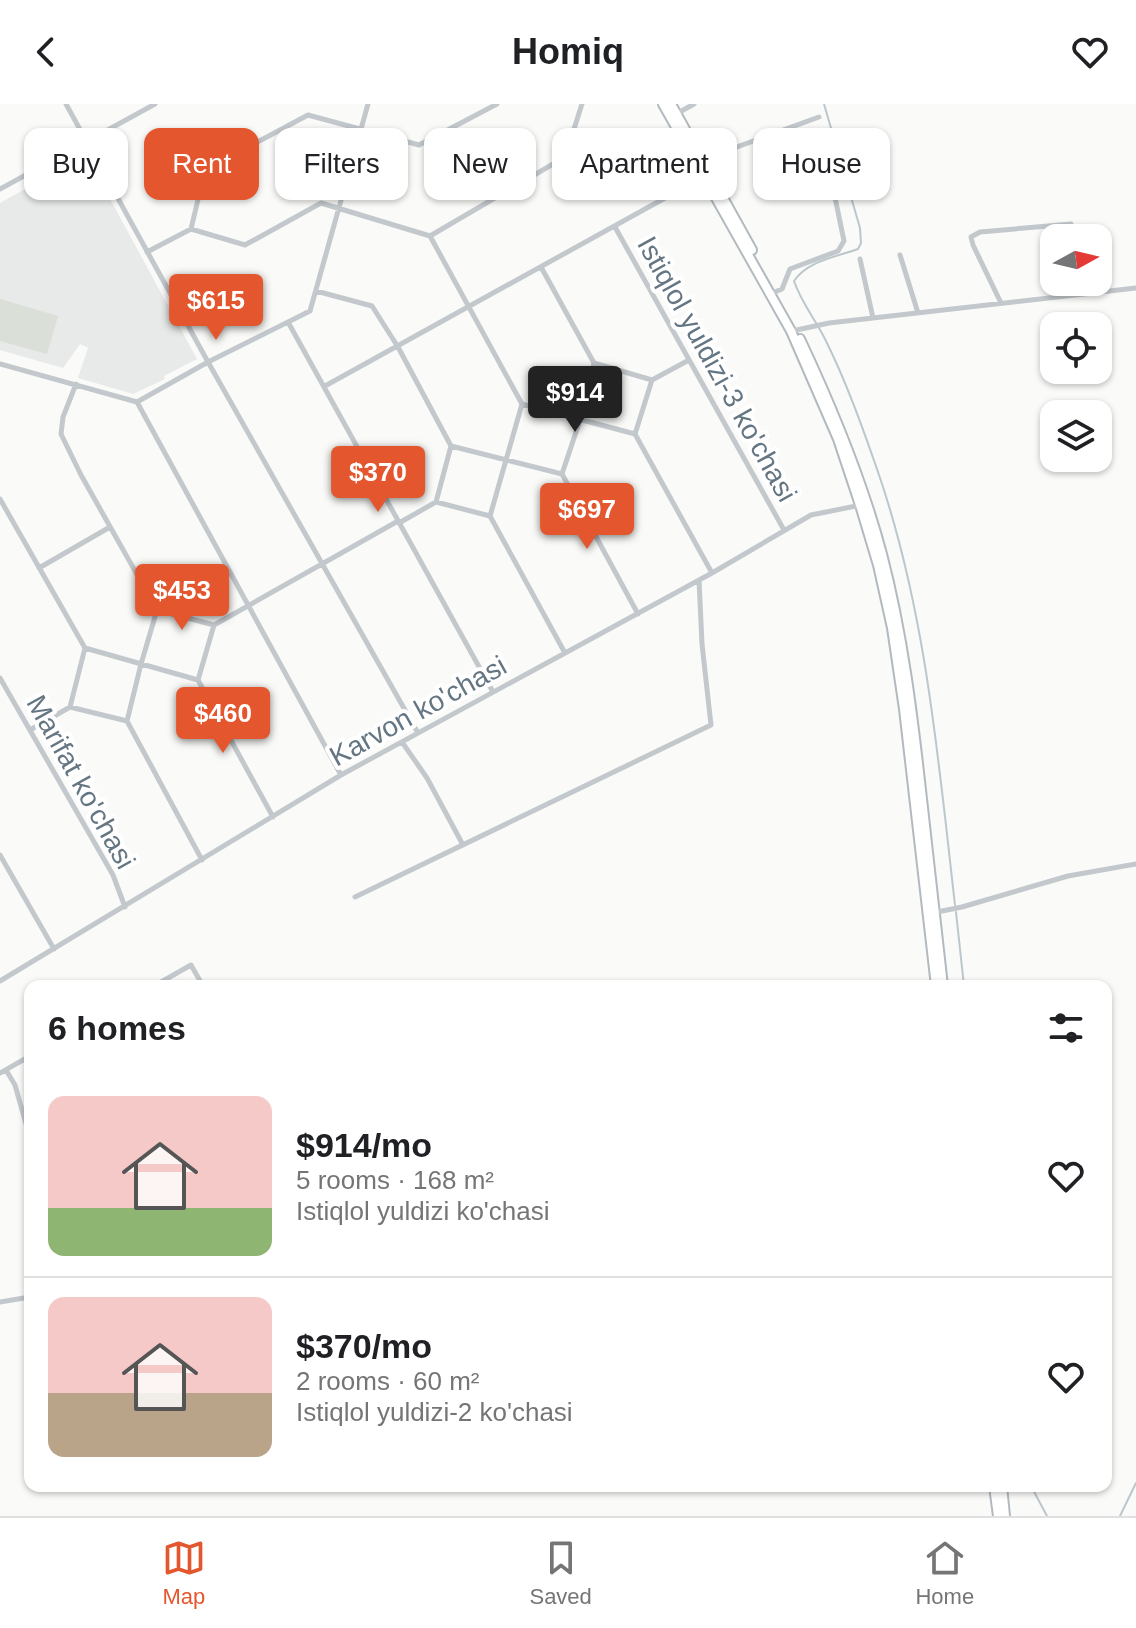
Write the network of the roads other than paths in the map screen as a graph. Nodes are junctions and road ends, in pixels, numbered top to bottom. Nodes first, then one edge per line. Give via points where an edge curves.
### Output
1 (66, 104) edge
2 (155, 104) edge
3 (368, 104) edge
4 (497, 104) edge
5 (582, 104) edge
6 (663, 104) edge
7 (671, 104) edge
8 (694, 104) edge
9 (676, 114) junction
10 (819, 117) dead end
11 (79, 128) edge
12 (112, 128) edge
13 (284, 128) edge
14 (350, 128) edge
15 (361, 128) edge
16 (676, 128) edge
17 (684, 128) edge
18 (275, 133) edge
19 (408, 142) edge
20 (737, 147) edge
21 (24, 176) edge
22 (0, 189) edge
23 (119, 200) edge
24 (341, 200) edge
25 (663, 200) edge
26 (717, 200) edge
27 (724, 200) edge
28 (836, 200) edge
29 (339, 209) junction
30 (615, 227) junction
31 (1040, 227) edge
32 (191, 229) junction
33 (430, 236) junction
34 (147, 252) junction
35 (900, 255) dead end
36 (860, 259) dead end
37 (541, 267) junction
38 (1136, 288) edge
39 (316, 291) junction
40 (775, 292) junction
41 (1001, 303) junction
42 (468, 307) junction
43 (918, 313) junction
44 (873, 318) junction
45 (288, 322) junction
46 (794, 331) junction
47 (398, 347) junction
48 (689, 360) junction
49 (208, 362) junction
50 (594, 363) junction
51 (0, 364) edge
52 (652, 380) junction
53 (76, 384) junction
54 (325, 386) junction
55 (137, 402) junction
56 (522, 404) junction
57 (580, 420) junction
58 (635, 434) junction
59 (451, 446) junction
60 (508, 459) junction
61 (562, 474) junction
62 (0, 499) edge
63 (436, 502) junction
64 (863, 504) junction
65 (490, 516) junction
66 (398, 522) junction
67 (110, 527) junction
68 (784, 530) junction
69 (323, 564) junction
70 (39, 568) junction
71 (712, 573) junction
72 (699, 580) junction
73 (249, 605) junction
74 (157, 610) junction
75 (638, 614) junction
76 (214, 625) junction
77 (85, 648) junction
78 (565, 653) junction
79 (141, 664) junction
80 (0, 678) edge
81 (198, 680) junction
82 (493, 692) junction
83 (70, 707) junction
84 (127, 721) junction
85 (30, 730) junction
86 (418, 733) junction
87 (402, 742) junction
88 (341, 775) junction
89 (273, 817) junction
90 (463, 845) junction
91 (0, 855) edge
92 (202, 860) junction
93 (1136, 864) edge
94 (355, 897) dead end
95 (125, 907) junction
96 (931, 913) junction
97 (54, 949) junction
98 (165, 980) edge
99 (200, 980) edge
100 (936, 980) edge
101 (942, 980) edge
102 (0, 981) edge
103 (24, 1059) edge
104 (3, 1071) edge
105 (24, 1117) edge
106 (24, 1298) edge
107 (0, 1302) edge
108 (995, 1492) edge
109 (1003, 1492) edge
110 (998, 1516) edge
111 (1005, 1516) edge

1 - 11 street
2 - 12 street
3 - 15 street
4 - 19 street via 419,145
5 - 33 street via 565,157
6 - 16 main road
7 - 9 main road
8 - 9 street
9 - 17 main road
10 - 20 street
13 - 14 street via 308,115
18 - 32 street via 205,170
21 - 22 street
23 - 34 street
24 - 29 street
25 - 30 street
26 - 46 main road
27 - 40 main road
28 - 40 street via 844,241 838,251 790,269 782,289
29 - 32 street via 321,203 245,245
29 - 33 street
29 - 39 street
30 - 37 street
30 - 48 street, Istiqlol yuldizi-3 ko'chasi
31 - 41 street via 971,237
32 - 34 street
33 - 42 street
34 - 49 street
35 - 43 street
36 - 44 street
37 - 42 street
37 - 50 street
38 - 41 street
39 - 45 street via 310,311
39 - 47 street via 372,306
40 - 46 main road
41 - 43 street
42 - 47 street
42 - 56 street
43 - 44 street
44 - 46 street
45 - 49 street
45 - 54 street
46 - 64 main road
47 - 54 street
47 - 59 street
48 - 52 street
48 - 68 street, Istiqlol yuldizi-3 ko'chasi
49 - 55 street
49 - 69 street
50 - 52 street
50 - 57 street
51 - 53 street
52 - 58 street
53 - 55 street
53 - 67 street via 61,434
54 - 66 street
55 - 73 street
56 - 57 street
56 - 60 street
57 - 58 street
57 - 61 street
58 - 71 street
59 - 60 street
59 - 63 street
60 - 61 street
60 - 65 street
61 - 75 street
62 - 70 street
63 - 65 street
63 - 66 street
64 - 68 street, Karvon ko'chasi via 811,515
64 - 96 main road via 892,628
65 - 78 street
66 - 69 street
66 - 82 street
67 - 70 street
67 - 74 street
68 - 71 street, Karvon ko'chasi
69 - 73 street
69 - 86 street
70 - 77 street
71 - 72 street, Karvon ko'chasi
72 - 75 street, Karvon ko'chasi
72 - 90 street via 711,725
73 - 76 street
73 - 88 street
74 - 76 street
74 - 79 street
75 - 78 street, Karvon ko'chasi
76 - 81 street
77 - 79 street
77 - 83 street
78 - 82 street, Karvon ko'chasi
79 - 81 street
79 - 84 street
80 - 85 street, Marifat ko'chasi
81 - 89 street
82 - 86 street, Karvon ko'chasi
83 - 84 street
83 - 85 street
84 - 92 street
85 - 95 street, Marifat ko'chasi via 113,875
86 - 87 street, Karvon ko'chasi
87 - 88 street, Karvon ko'chasi
87 - 90 street
88 - 89 street, Karvon ko'chasi
89 - 92 street, Karvon ko'chasi
90 - 94 street
91 - 97 street
92 - 95 street, Karvon ko'chasi
93 - 96 street via 1068,876
95 - 97 street, Karvon ko'chasi
96 - 100 main road
96 - 101 main road
97 - 102 street, Karvon ko'chasi
98 - 99 street via 191,965
103 - 104 street
104 - 105 street via 15,1085
106 - 107 street
108 - 110 main road
109 - 111 main road

